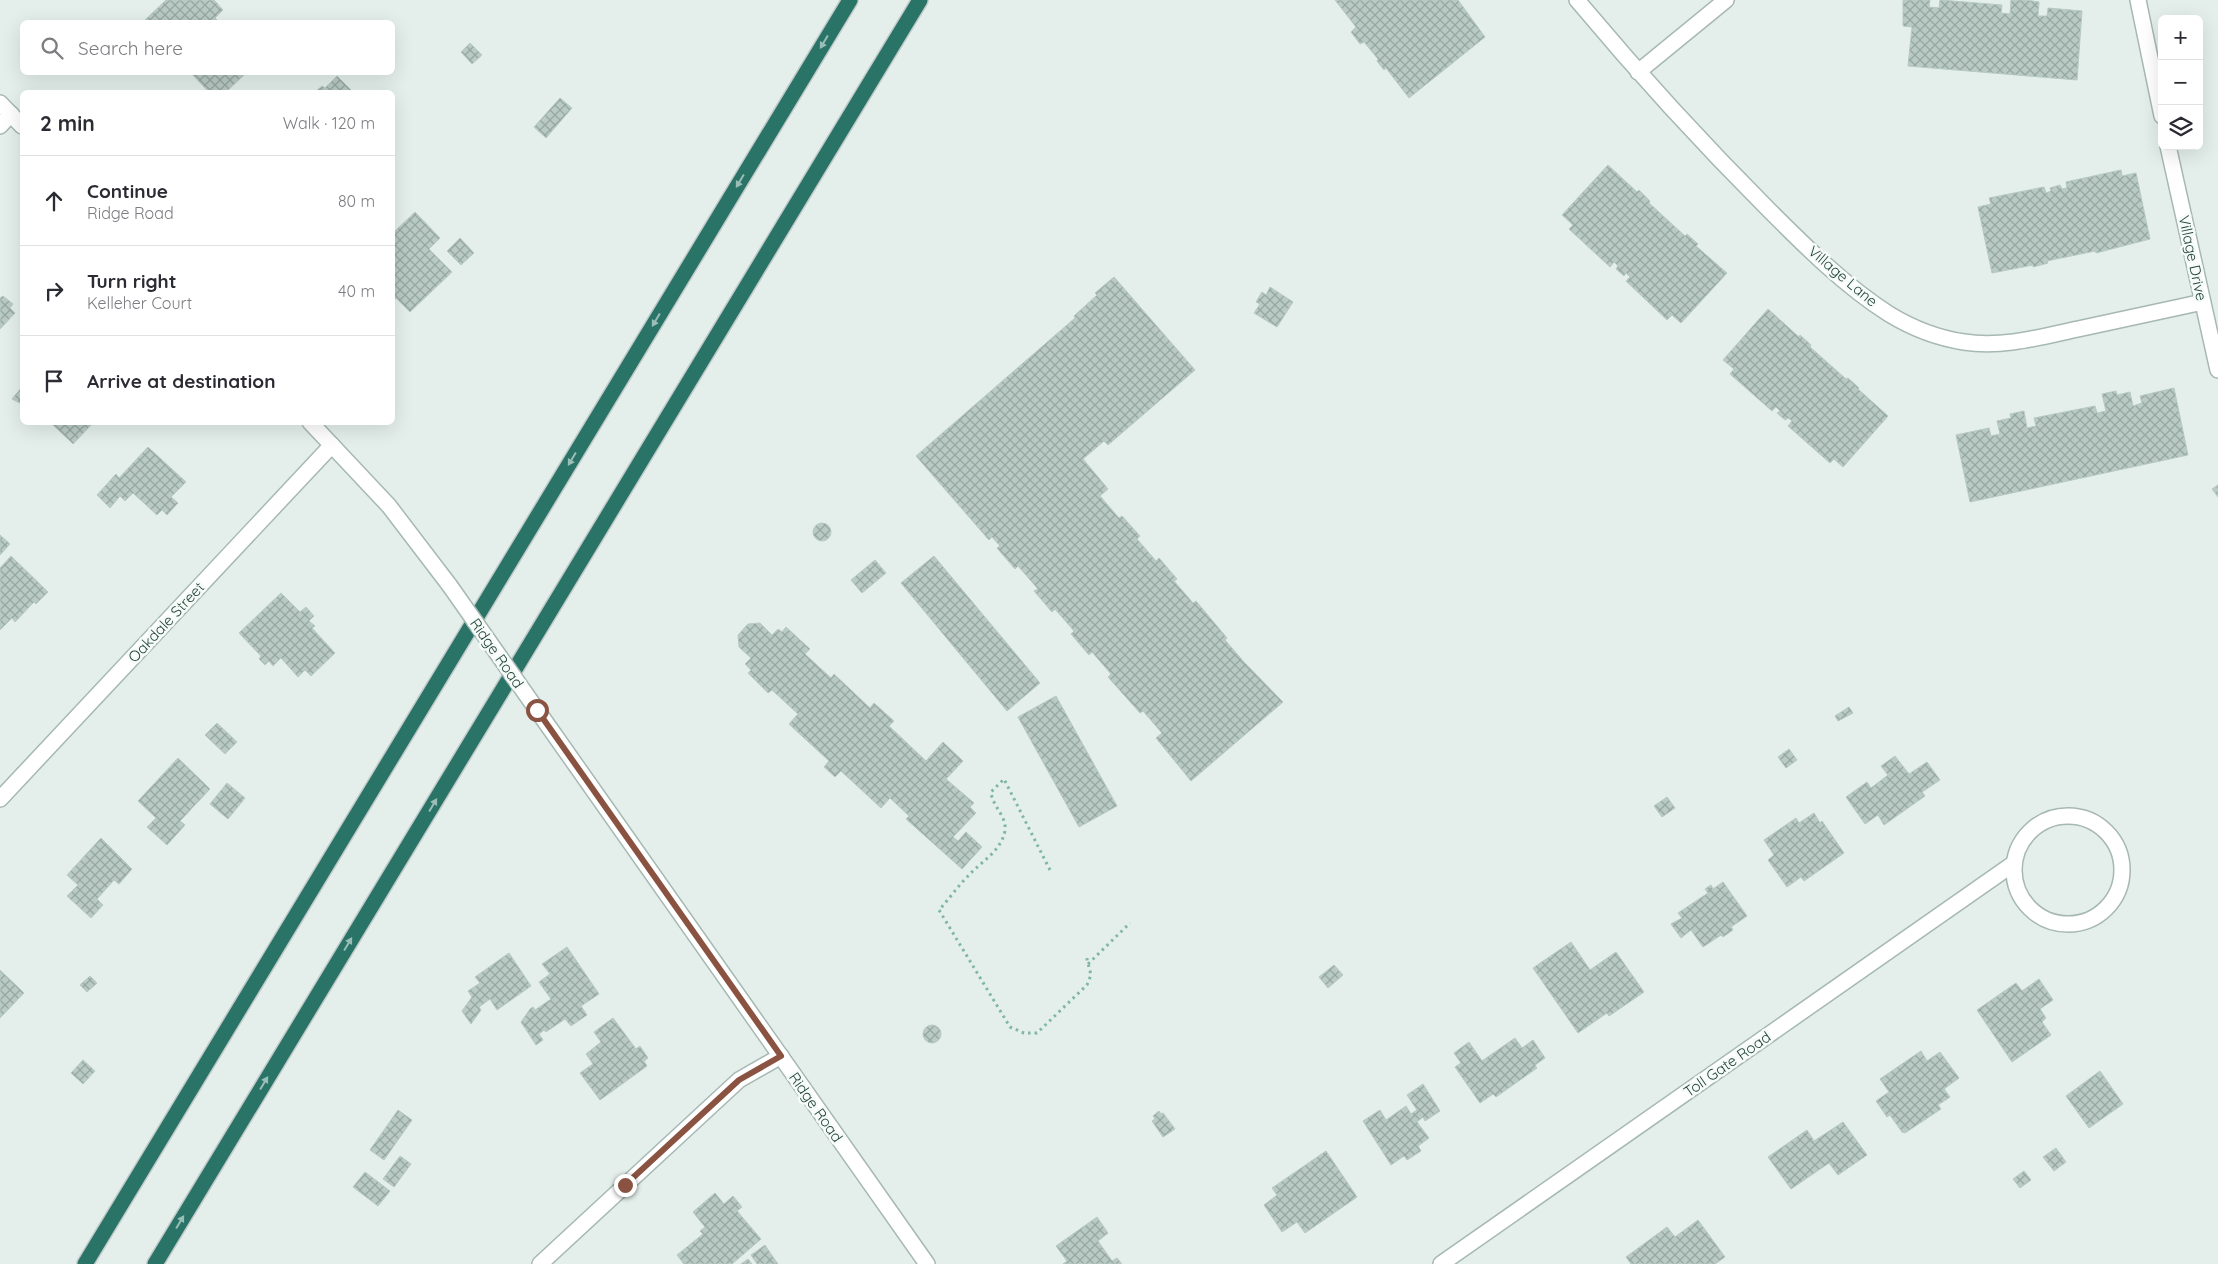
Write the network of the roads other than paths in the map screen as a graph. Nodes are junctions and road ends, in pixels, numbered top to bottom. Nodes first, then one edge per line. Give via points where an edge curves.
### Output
1 (850, 0) edge
2 (920, 0) edge
3 (1577, 0) edge
4 (1726, 0) edge
5 (2138, 0) edge
6 (1638, 72) junction
7 (0, 103) edge
8 (2160, 105) edge
9 (11, 114) junction
10 (20, 124) edge
11 (0, 126) edge
12 (2169, 150) edge
13 (2203, 302) junction
14 (2218, 370) edge
15 (313, 425) edge
16 (332, 445) junction
17 (0, 799) edge
18 (2013, 864) junction
19 (781, 1056) junction
20 (85, 1264) edge
21 (155, 1264) edge
22 (540, 1264) edge
23 (927, 1264) edge
24 (1441, 1264) edge

1 -> 20 highway
21 -> 2 highway
3 - 6 street, Village Lane
4 - 6 street
5 - 8 street
6 - 13 street, Village Lane via 1708,148 1818,256 1868,299 1916,328 1965,342 2008,342
7 - 9 street
9 - 10 street
9 - 11 street
12 - 13 street, Village Drive
13 - 14 street, Village Drive
15 - 16 street, Ridge Road
16 - 17 street, Oakdale Street
16 - 19 street, Ridge Road, bridge via 398,517 450,586
18 - 18 street via 2018,847 2028,832 2043,821 2060,816 2079,816 2096,823 2110,835 2119,850 2120,886 2112,902 2099,915 2066,925 2048,921 2032,912 2017,890
18 - 24 street, Toll Gate Road
19 - 22 street via 739,1080
19 - 23 street, Ridge Road

